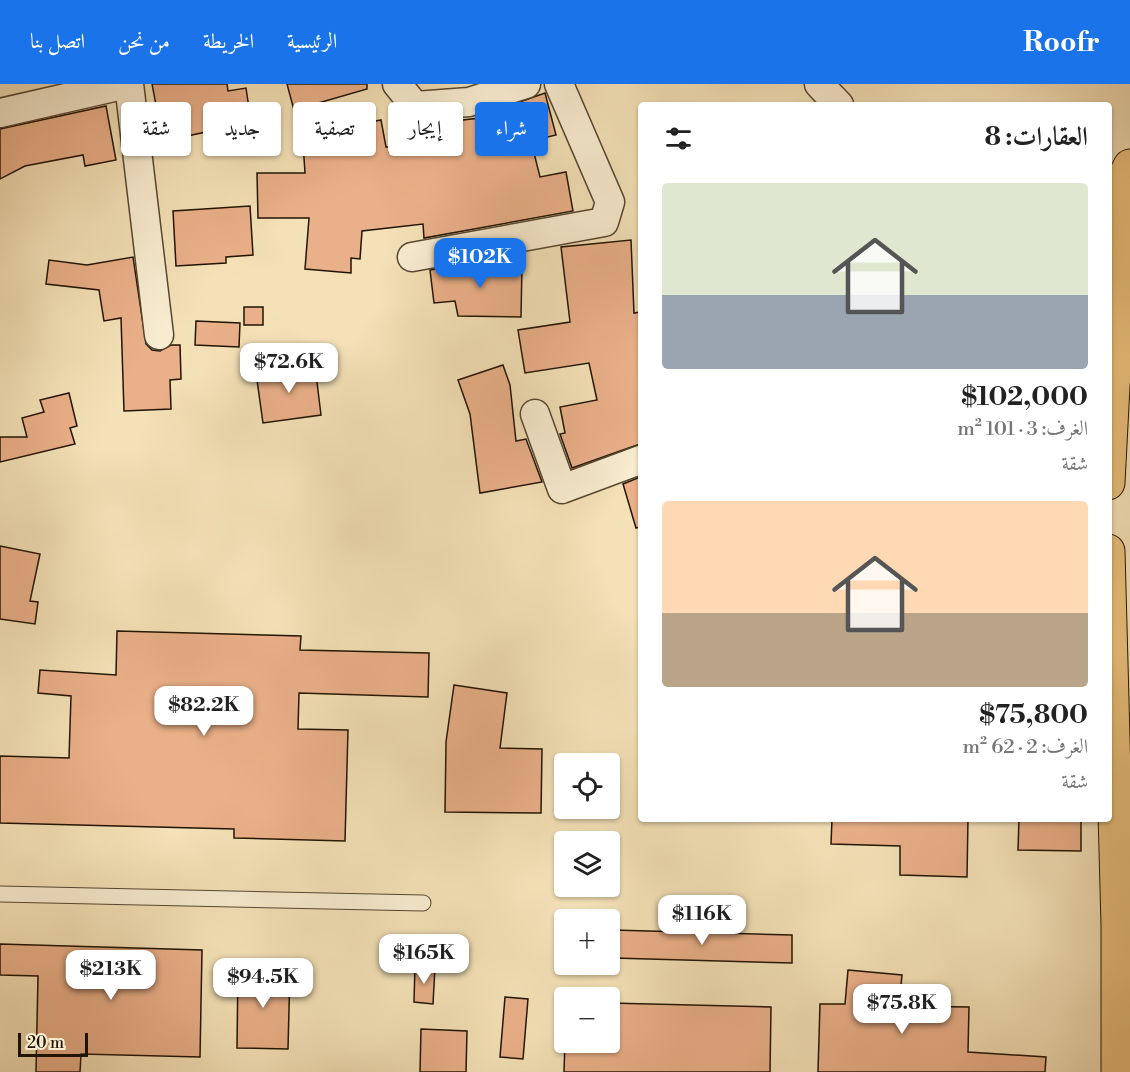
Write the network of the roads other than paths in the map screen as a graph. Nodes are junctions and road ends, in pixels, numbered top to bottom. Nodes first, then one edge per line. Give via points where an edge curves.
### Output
1 (128, 84) edge
2 (397, 84) edge
3 (526, 84) edge
4 (559, 84) edge
5 (819, 84) edge
6 (836, 102) edge
7 (0, 113) edge
8 (1120, 177) edge
9 (412, 257) dead end
10 (159, 335) dead end
11 (1113, 343) edge
12 (1112, 405) edge
13 (535, 414) dead end
14 (638, 461) edge
15 (1112, 701) edge
16 (0, 894) edge
17 (423, 903) dead end
18 (1118, 1072) edge

1 - 7 street
1 - 10 street
2 - 3 street via 415,106 469,102
4 - 9 street via 610,202 604,222
5 - 6 street
8 - 11 main road via 1124,267
11 - 12 main road
13 - 14 street via 562,489
15 - 18 main road
16 - 17 lane

